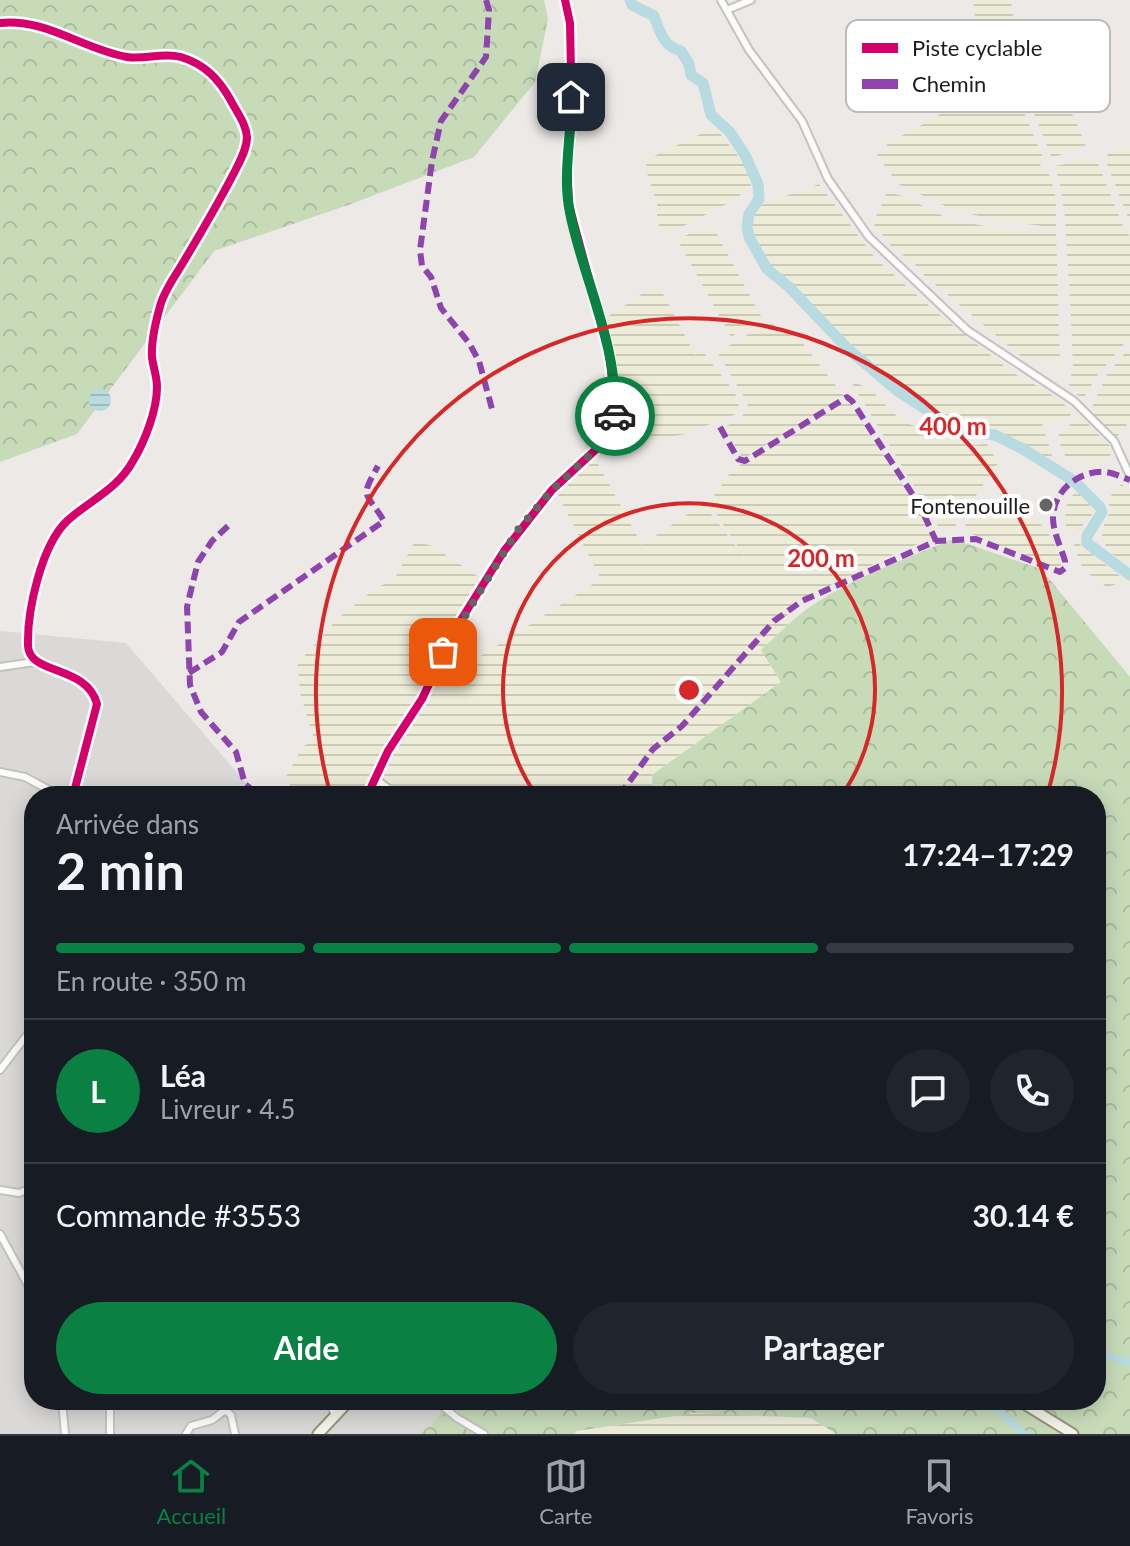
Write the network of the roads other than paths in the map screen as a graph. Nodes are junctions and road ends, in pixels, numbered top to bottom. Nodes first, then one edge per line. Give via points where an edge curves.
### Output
1 (565, 0) edge
2 (721, 0) edge
3 (751, 0) edge
4 (727, 10) junction
5 (0, 23) edge
6 (1130, 476) edge
7 (34, 662) junction
8 (0, 667) edge
9 (0, 772) edge
10 (376, 779) junction
11 (42, 786) edge
12 (76, 786) edge
13 (372, 786) edge
14 (385, 786) edge
15 (24, 1039) edge
16 (0, 1070) edge
17 (0, 1190) edge
18 (24, 1191) edge
19 (0, 1234) edge
20 (24, 1278) edge
21 (63, 1410) edge
22 (110, 1410) edge
23 (333, 1410) edge
24 (341, 1410) edge
25 (447, 1410) edge
26 (1034, 1410) edge
27 (335, 1416) junction
28 (65, 1434) edge
29 (110, 1434) edge
30 (186, 1434) edge
31 (235, 1434) edge
32 (318, 1434) edge
33 (484, 1434) edge
34 (1073, 1434) edge

1 - 10 street via 572,119 569,205 609,353 613,428 552,490 504,551 454,631
2 - 4 street
3 - 4 street
4 - 6 street via 749,50 802,121 823,169 869,237 967,330 1074,401 1114,441
5 - 7 street via 39,25 127,57 164,54 191,61 215,76 247,135 224,193 162,301 152,353 156,396 140,448 120,481 65,523 51,543 33,604 28,647
7 - 8 street
7 - 12 street via 76,677 96,700
9 - 11 street
10 - 13 street
10 - 14 street
15 - 16 street
17 - 18 street
19 - 20 street
21 - 28 street
22 - 29 street
23 - 27 street
24 - 27 street
25 - 33 street
26 - 34 street
27 - 32 street
30 - 31 street via 225,1410

